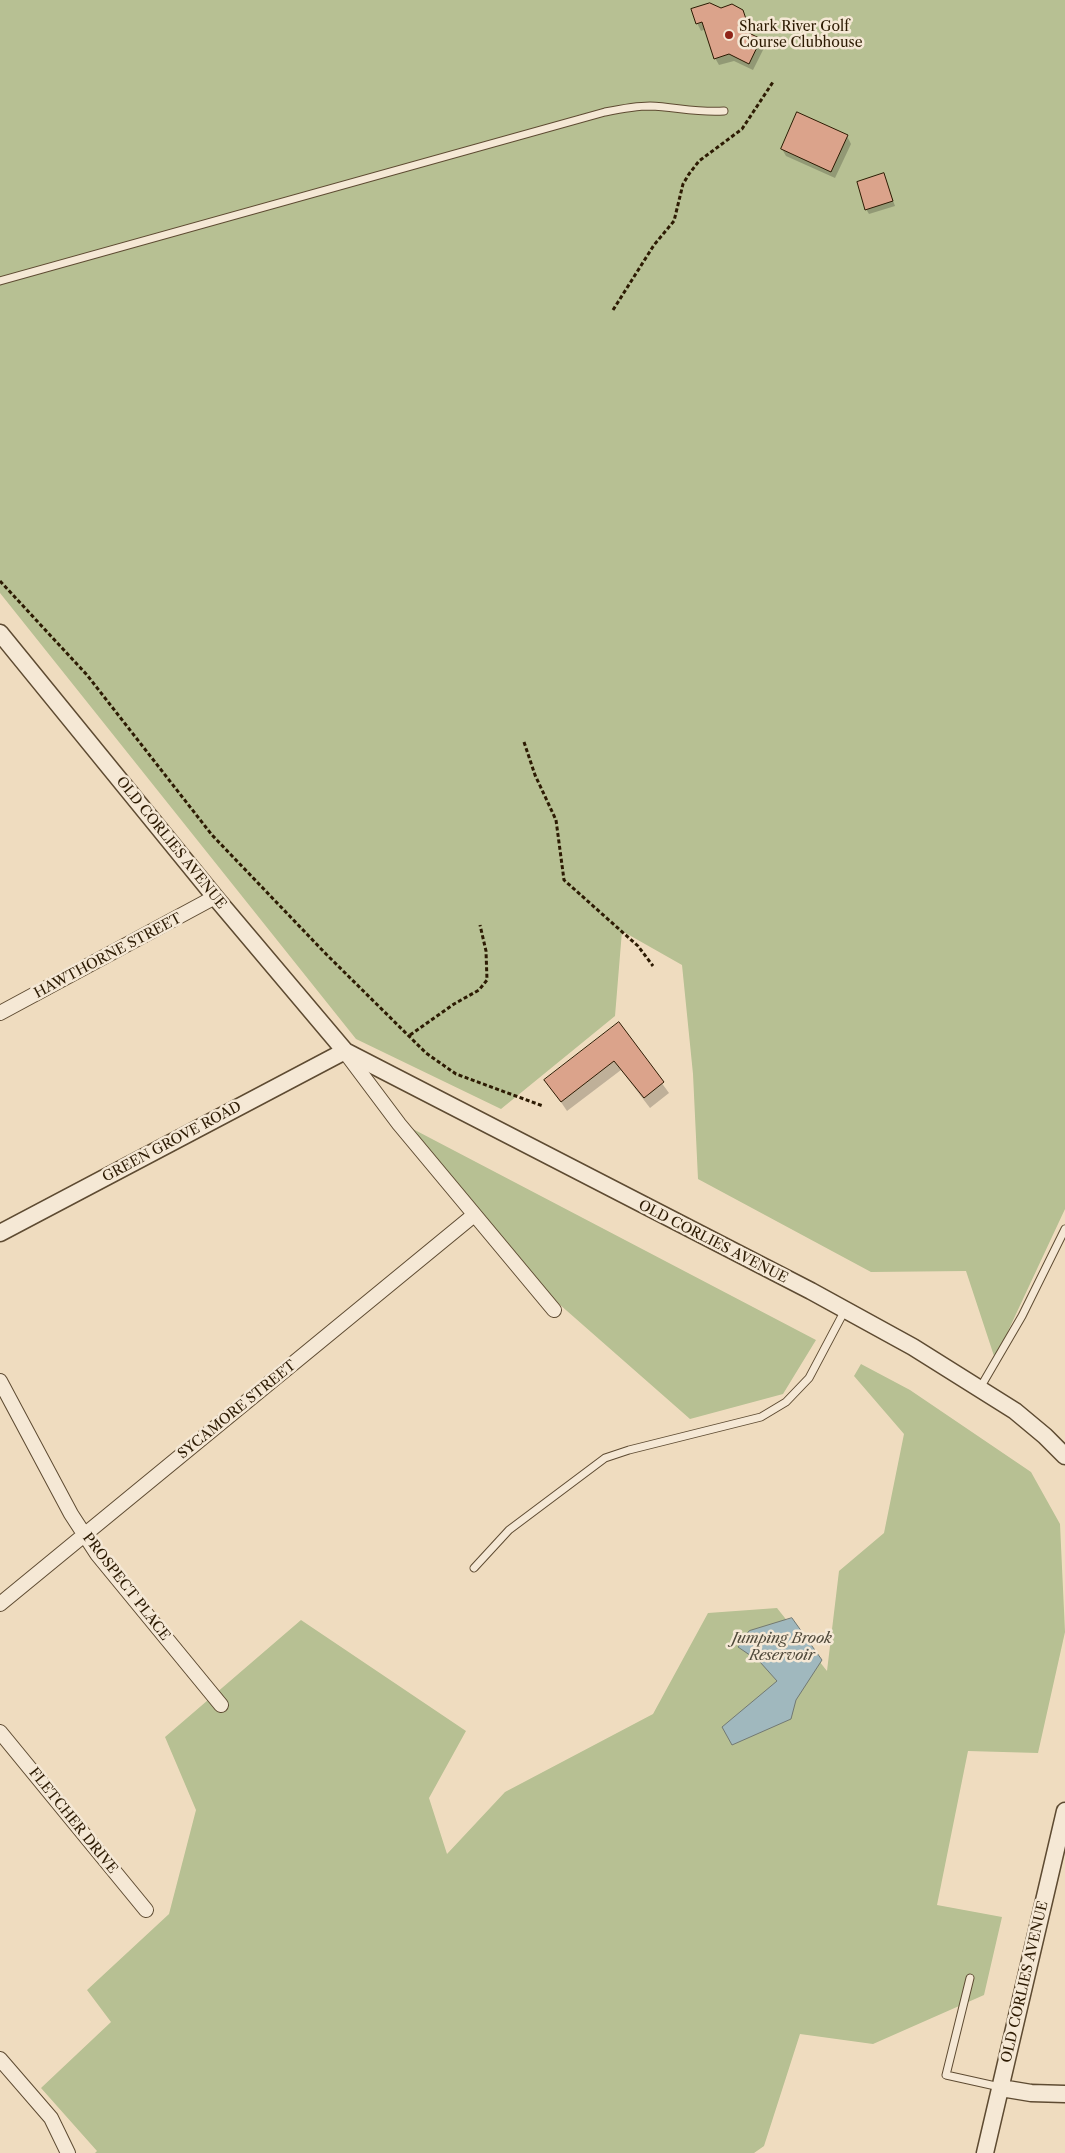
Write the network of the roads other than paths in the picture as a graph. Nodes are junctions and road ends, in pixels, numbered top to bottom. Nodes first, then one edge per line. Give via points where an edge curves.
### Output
1 (724, 111) dead end
2 (0, 281) edge
3 (0, 633) edge
4 (215, 897) junction
5 (0, 1013) edge
6 (345, 1051) junction
7 (474, 1215) junction
8 (1065, 1229) edge
9 (0, 1233) edge
10 (554, 1310) dead end
11 (846, 1310) junction
12 (0, 1381) edge
13 (980, 1388) junction
14 (1065, 1456) edge
15 (85, 1535) junction
16 (474, 1568) dead end
17 (0, 1604) edge
18 (221, 1705) dead end
19 (0, 1732) edge
20 (1065, 1811) edge
21 (146, 1910) dead end
22 (970, 1978) dead end
23 (0, 2059) edge
24 (1000, 2088) junction
25 (1065, 2094) edge
26 (68, 2153) edge
27 (985, 2153) edge

1 - 2 lane via 704,113 652,106 604,112
3 - 4 street, OLD CORLIES AVENUE
4 - 5 street, HAWTHORNE STREET
4 - 6 street, OLD CORLIES AVENUE
6 - 7 street, OLD CORLIES AVENUE via 399,1124
6 - 9 street, GREEN GROVE ROAD
6 - 11 street, OLD CORLIES AVENUE
7 - 10 street, OLD CORLIES AVENUE
7 - 15 street, SYCAMORE STREET
8 - 13 lane via 1022,1316
11 - 13 street, OLD CORLIES AVENUE
11 - 16 lane via 809,1378 786,1402 762,1417 604,1458 510,1530
12 - 15 street, PROSPECT PLACE
13 - 14 street, OLD CORLIES AVENUE via 1045,1436
15 - 17 street, SYCAMORE STREET
15 - 18 street, PROSPECT PLACE via 129,1596
19 - 21 street, FLETCHER DRIVE
20 - 24 street, OLD CORLIES AVENUE
22 - 24 lane via 946,2075
23 - 26 street via 51,2118
24 - 25 street
24 - 27 street, OLD CORLIES AVENUE

